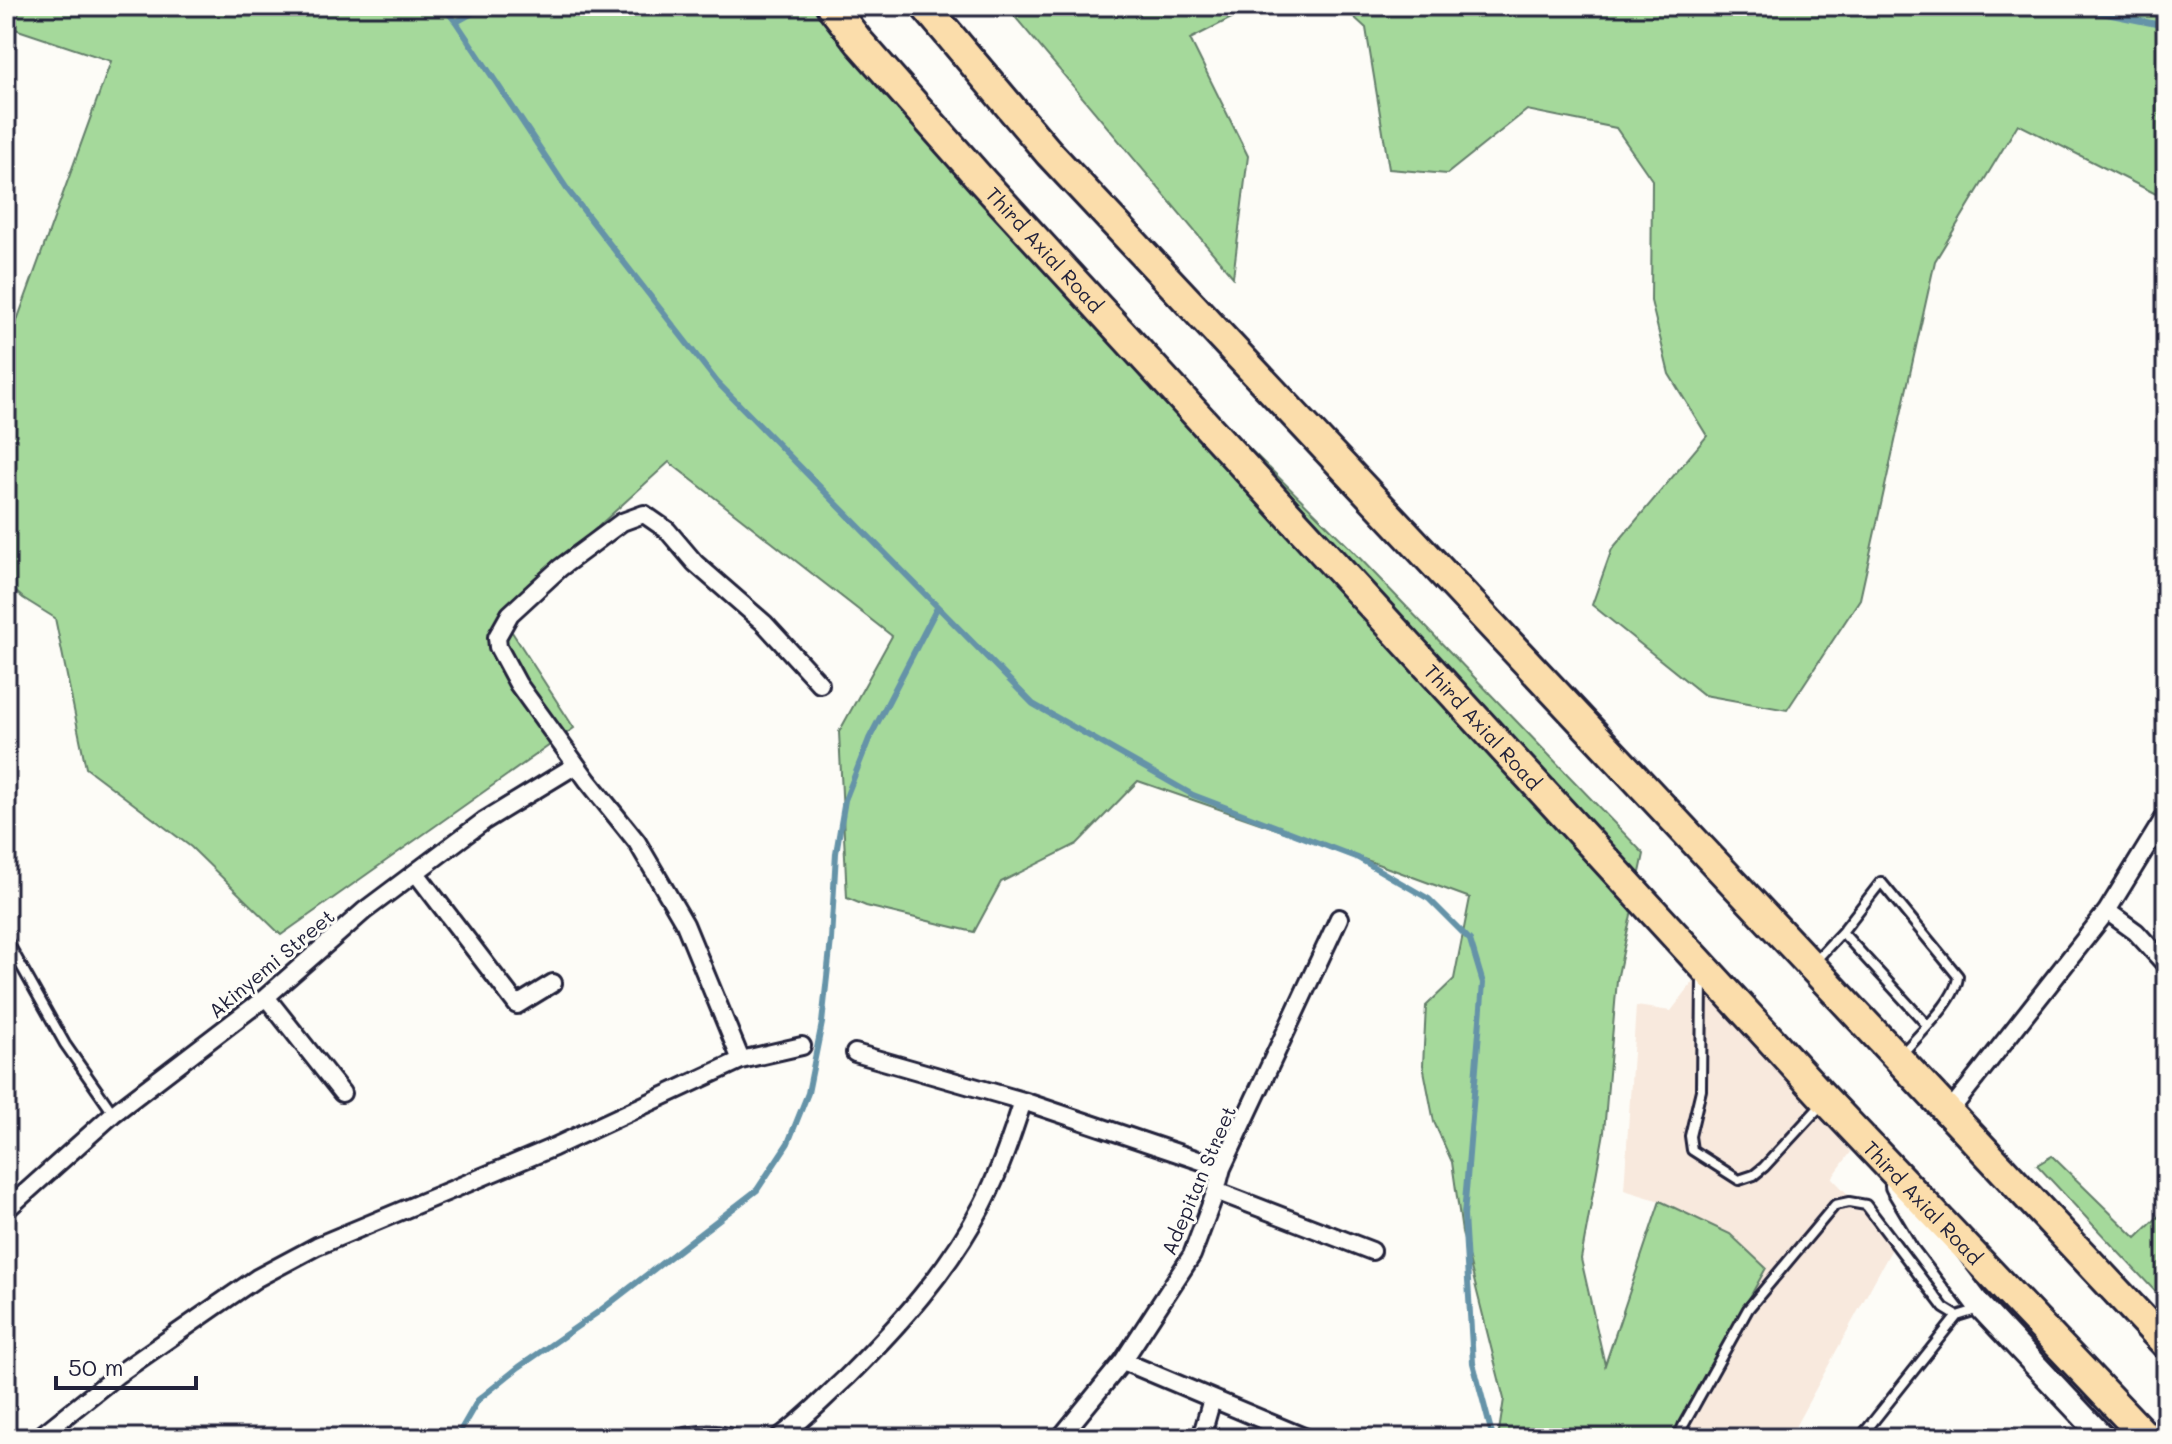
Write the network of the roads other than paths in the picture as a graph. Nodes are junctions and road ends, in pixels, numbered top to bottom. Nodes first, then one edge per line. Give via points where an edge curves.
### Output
1 (831, 6) edge
2 (925, 6) edge
3 (820, 684) dead end
4 (576, 765) junction
5 (2166, 815) edge
6 (416, 873) junction
7 (2107, 911) junction
8 (1339, 918) dead end
9 (1842, 932) junction
10 (6, 939) edge
11 (1702, 964) junction
12 (2166, 965) edge
13 (1810, 966) junction
14 (553, 983) dead end
15 (266, 997) junction
16 (1927, 1025) junction
17 (802, 1046) dead end
18 (855, 1053) dead end
19 (1899, 1057) junction
20 (741, 1060) junction
21 (342, 1093) dead end
22 (1826, 1100) junction
23 (1023, 1101) junction
24 (1949, 1112) junction
25 (113, 1114) junction
26 (1881, 1157) junction
27 (1222, 1168) junction
28 (1216, 1191) junction
29 (6, 1210) edge
30 (1372, 1251) dead end
31 (1979, 1305) junction
32 (1957, 1316) junction
33 (2166, 1344) edge
34 (1123, 1361) junction
35 (1212, 1399) junction
36 (38, 1438) edge
37 (681, 1438) edge
38 (732, 1438) edge
39 (778, 1438) edge
40 (1060, 1438) edge
41 (1201, 1438) edge
42 (1306, 1438) edge
43 (1678, 1438) edge
44 (1860, 1438) edge
45 (2104, 1438) edge
46 (2147, 1438) edge

1 - 11 highway, Third Axial Road via 983,182
2 - 13 highway via 1049,153
3 - 4 street via 764,623 644,514 622,522 560,568 510,614 497,637 502,659
4 - 6 street, Akinyemi Street via 484,821
4 - 20 street via 637,842 685,924
5 - 7 street
6 - 14 street via 517,1005
6 - 15 street, Akinyemi Street
7 - 12 street via 2136,932
7 - 24 street
8 - 27 street, Adepitan Street
9 - 13 lane
9 - 16 lane
9 - 16 lane via 1881,882 1958,976 1949,999
10 - 25 lane via 65,1044
11 - 22 highway, Third Axial Road
11 - 22 lane via 1701,1090 1690,1136 1692,1150 1739,1180 1754,1175
13 - 19 highway
15 - 21 street
15 - 25 street, Akinyemi Street
16 - 19 lane
17 - 20 street
18 - 23 street
19 - 24 highway
20 - 36 street via 554,1147 317,1246 257,1278 117,1375
22 - 26 highway, Third Axial Road
23 - 27 street
23 - 39 street via 984,1203 951,1258 878,1347
24 - 33 highway
25 - 29 street, Akinyemi Street
26 - 31 street via 1928,1238
26 - 46 highway, Third Axial Road
27 - 28 street, Adepitan Street
28 - 30 street
28 - 34 street, Adepitan Street via 1192,1255
31 - 32 lane
31 - 45 street
32 - 43 lane via 1944,1308 1866,1205 1835,1205 1748,1309
32 - 44 lane
34 - 35 street
34 - 40 street, Adepitan Street
35 - 41 street
35 - 42 street
37 - 38 street

